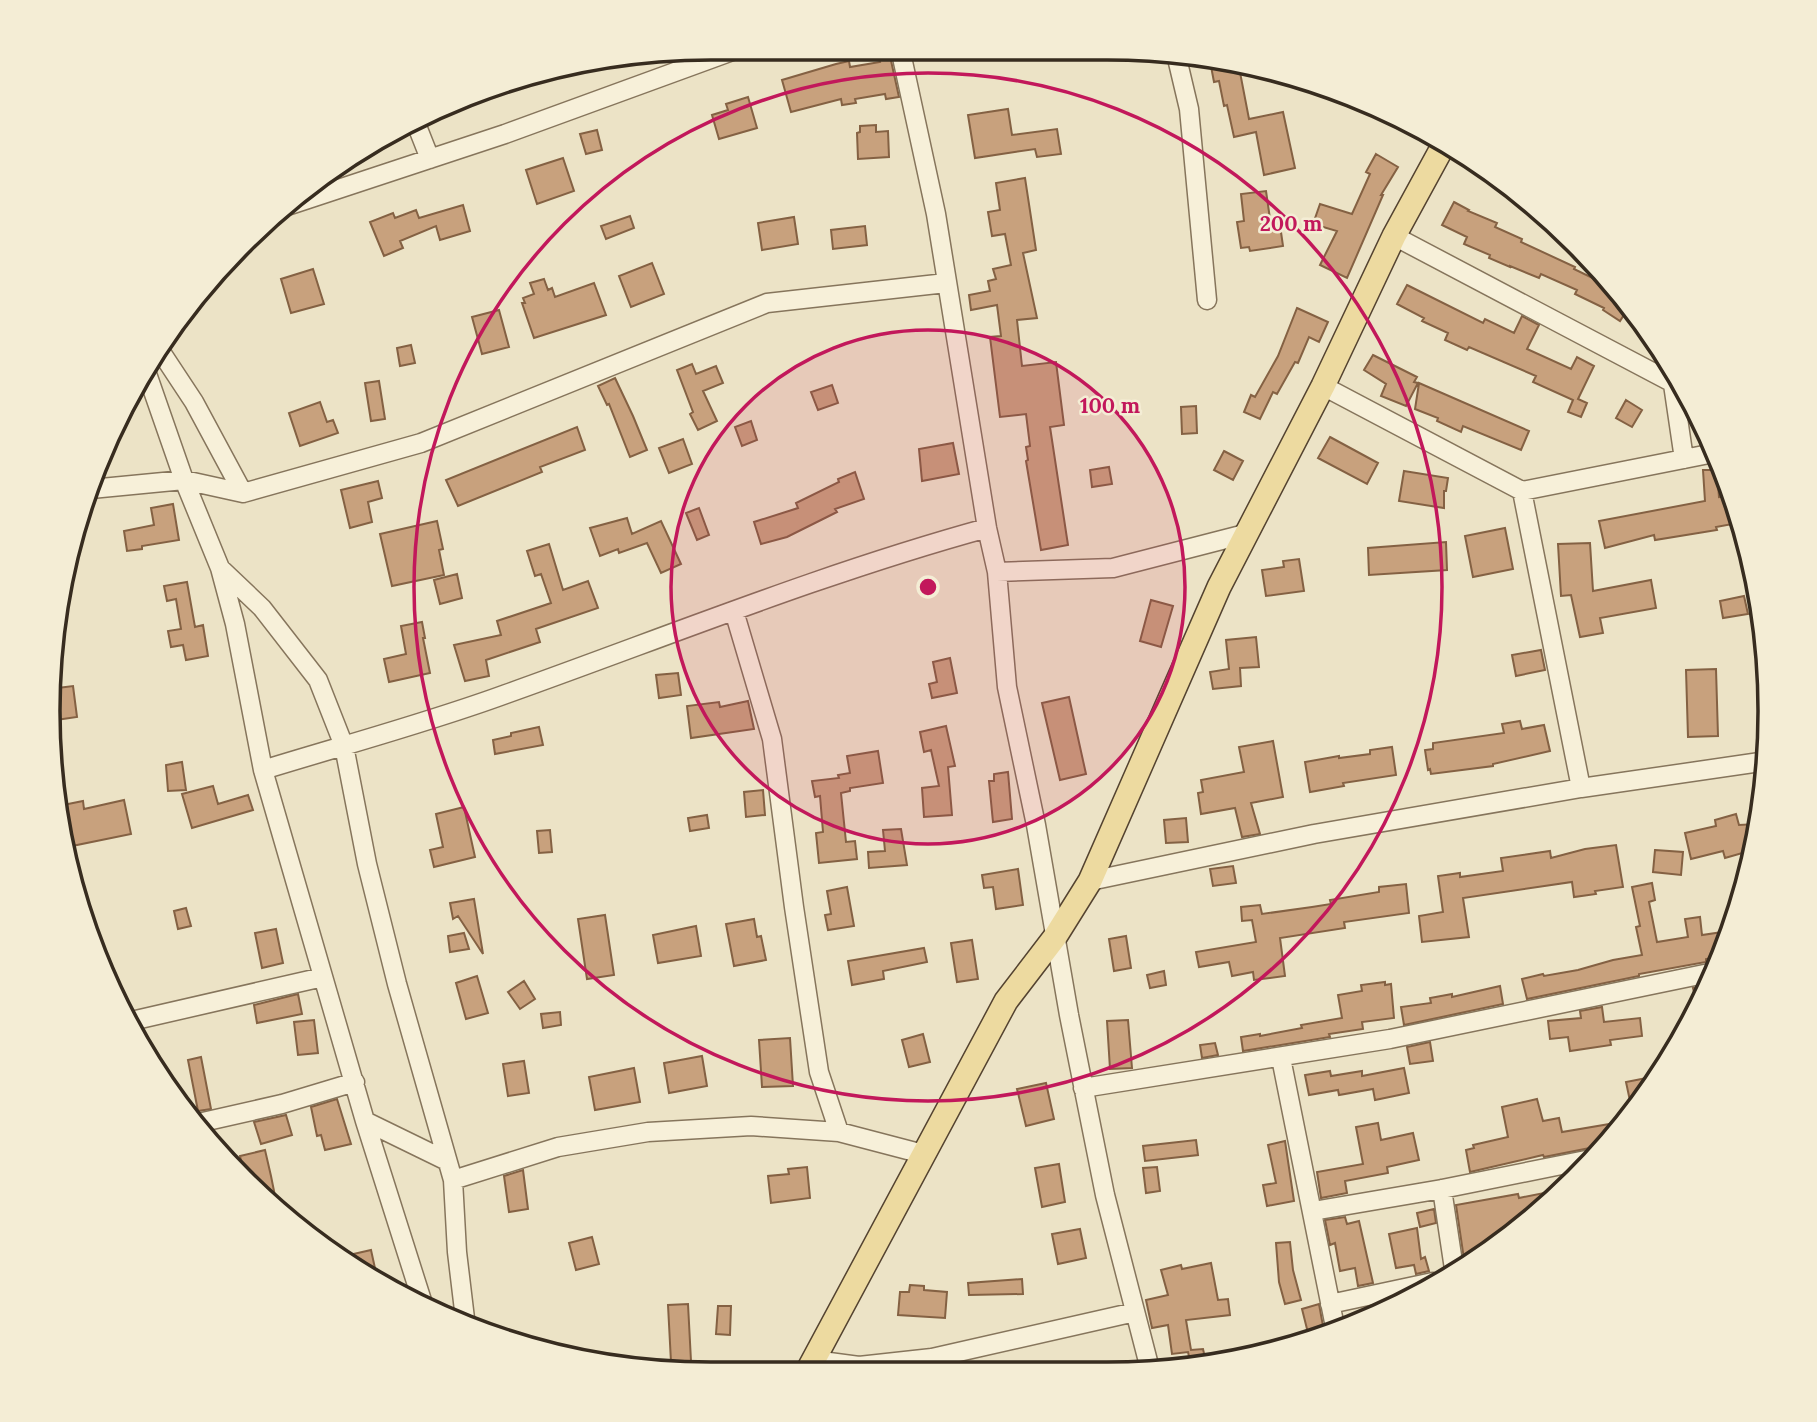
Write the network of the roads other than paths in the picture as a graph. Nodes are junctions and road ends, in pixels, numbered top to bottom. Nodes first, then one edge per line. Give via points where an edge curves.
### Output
1 (707, 60) edge
2 (904, 60) edge
3 (1178, 64) edge
4 (418, 129) edge
5 (1441, 152) edge
6 (430, 159) junction
7 (308, 199) edge
8 (1394, 236) junction
9 (946, 283) junction
10 (1208, 300) dead end
11 (164, 357) edge
12 (1667, 380) edge
13 (149, 381) edge
14 (1323, 386) junction
15 (1675, 394) edge
16 (1705, 455) edge
17 (1684, 459) junction
18 (184, 480) junction
19 (99, 488) edge
20 (1522, 491) junction
21 (243, 493) junction
22 (987, 528) junction
23 (1245, 534) junction
24 (220, 569) junction
25 (997, 572) junction
26 (734, 611) junction
27 (344, 746) junction
28 (1755, 763) edge
29 (264, 770) junction
30 (1581, 789) junction
31 (1090, 881) junction
32 (1055, 937) junction
33 (1701, 975) edge
34 (323, 977) junction
35 (138, 1020) edge
36 (1281, 1058) junction
37 (355, 1082) junction
38 (1083, 1088) junction
39 (365, 1121) junction
40 (208, 1125) edge
41 (839, 1132) junction
42 (923, 1154) junction
43 (447, 1161) junction
44 (1576, 1162) edge
45 (453, 1180) junction
46 (1442, 1189) junction
47 (1312, 1211) junction
48 (1453, 1262) edge
49 (1402, 1291) edge
50 (420, 1293) edge
51 (1330, 1304) junction
52 (1135, 1312) junction
53 (464, 1314) edge
54 (1334, 1321) edge
55 (1147, 1361) edge
56 (813, 1362) edge
57 (896, 1362) edge

1 - 6 street
2 - 9 street
3 - 10 street via 1189,109
4 - 6 street
5 - 8 main road
6 - 7 street
8 - 12 street
8 - 14 main road
9 - 21 street via 766,303 421,443
9 - 22 street
11 - 21 street
13 - 18 street
14 - 20 street
14 - 23 main road
15 - 17 street
16 - 17 street
17 - 20 street
18 - 19 street
18 - 21 street
18 - 24 street
20 - 30 street
22 - 25 street
22 - 26 street
23 - 25 street via 1113,568
23 - 31 main road
24 - 27 street via 262,608 318,680
24 - 29 street
25 - 32 street via 1007,687
26 - 27 street via 504,695
26 - 41 street via 772,739 819,1072
27 - 29 street
27 - 43 street via 367,864
28 - 30 street
29 - 34 street
30 - 31 street via 1314,834
31 - 32 main road
32 - 38 street
32 - 42 main road via 1006,1001
33 - 36 street
34 - 35 street
34 - 37 street
36 - 38 street
36 - 47 street
37 - 39 street
37 - 40 street
38 - 52 street
39 - 43 street
39 - 50 street
41 - 42 street
41 - 45 street via 751,1126 648,1132 558,1147
42 - 56 main road
43 - 45 street
44 - 46 street
45 - 53 street
46 - 47 street
46 - 48 street
47 - 51 street
49 - 51 street
51 - 54 street
52 - 55 street
52 - 57 street via 932,1358

